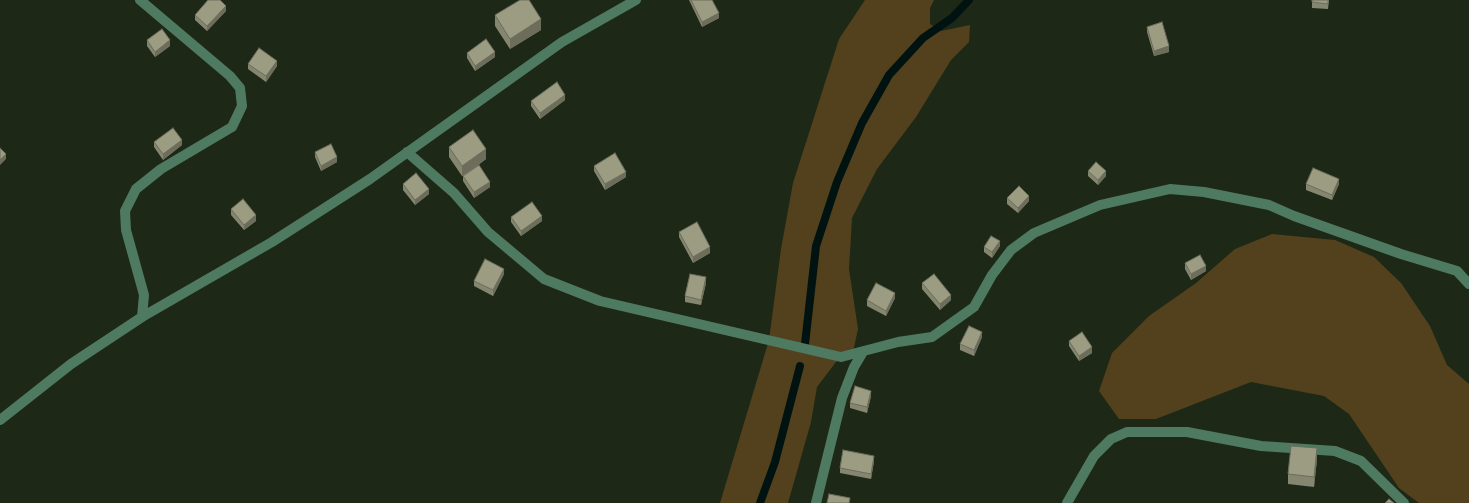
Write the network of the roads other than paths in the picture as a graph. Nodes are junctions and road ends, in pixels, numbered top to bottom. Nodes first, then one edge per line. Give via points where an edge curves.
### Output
1 (140, 0) edge
2 (636, 0) edge
3 (407, 152) junction
4 (1469, 284) edge
5 (142, 317) junction
6 (863, 352) junction
7 (0, 420) edge
8 (816, 503) edge
9 (1068, 503) edge
10 (1404, 503) edge

1 - 5 street via 230,76 240,88 242,106 232,127 161,169 136,189 125,211 126,230 144,296
2 - 3 street via 562,42
3 - 5 street via 272,242
3 - 6 street via 454,193 488,232 544,279 600,301 739,335 784,342 841,357
4 - 6 street via 1457,271 1401,254 1269,205 1170,189 1100,205 1034,233 1010,250 974,307 932,337
5 - 7 street via 71,364
6 - 8 street via 842,398
9 - 10 street via 1094,456 1111,439 1127,432 1187,432 1261,446 1335,451 1361,461

